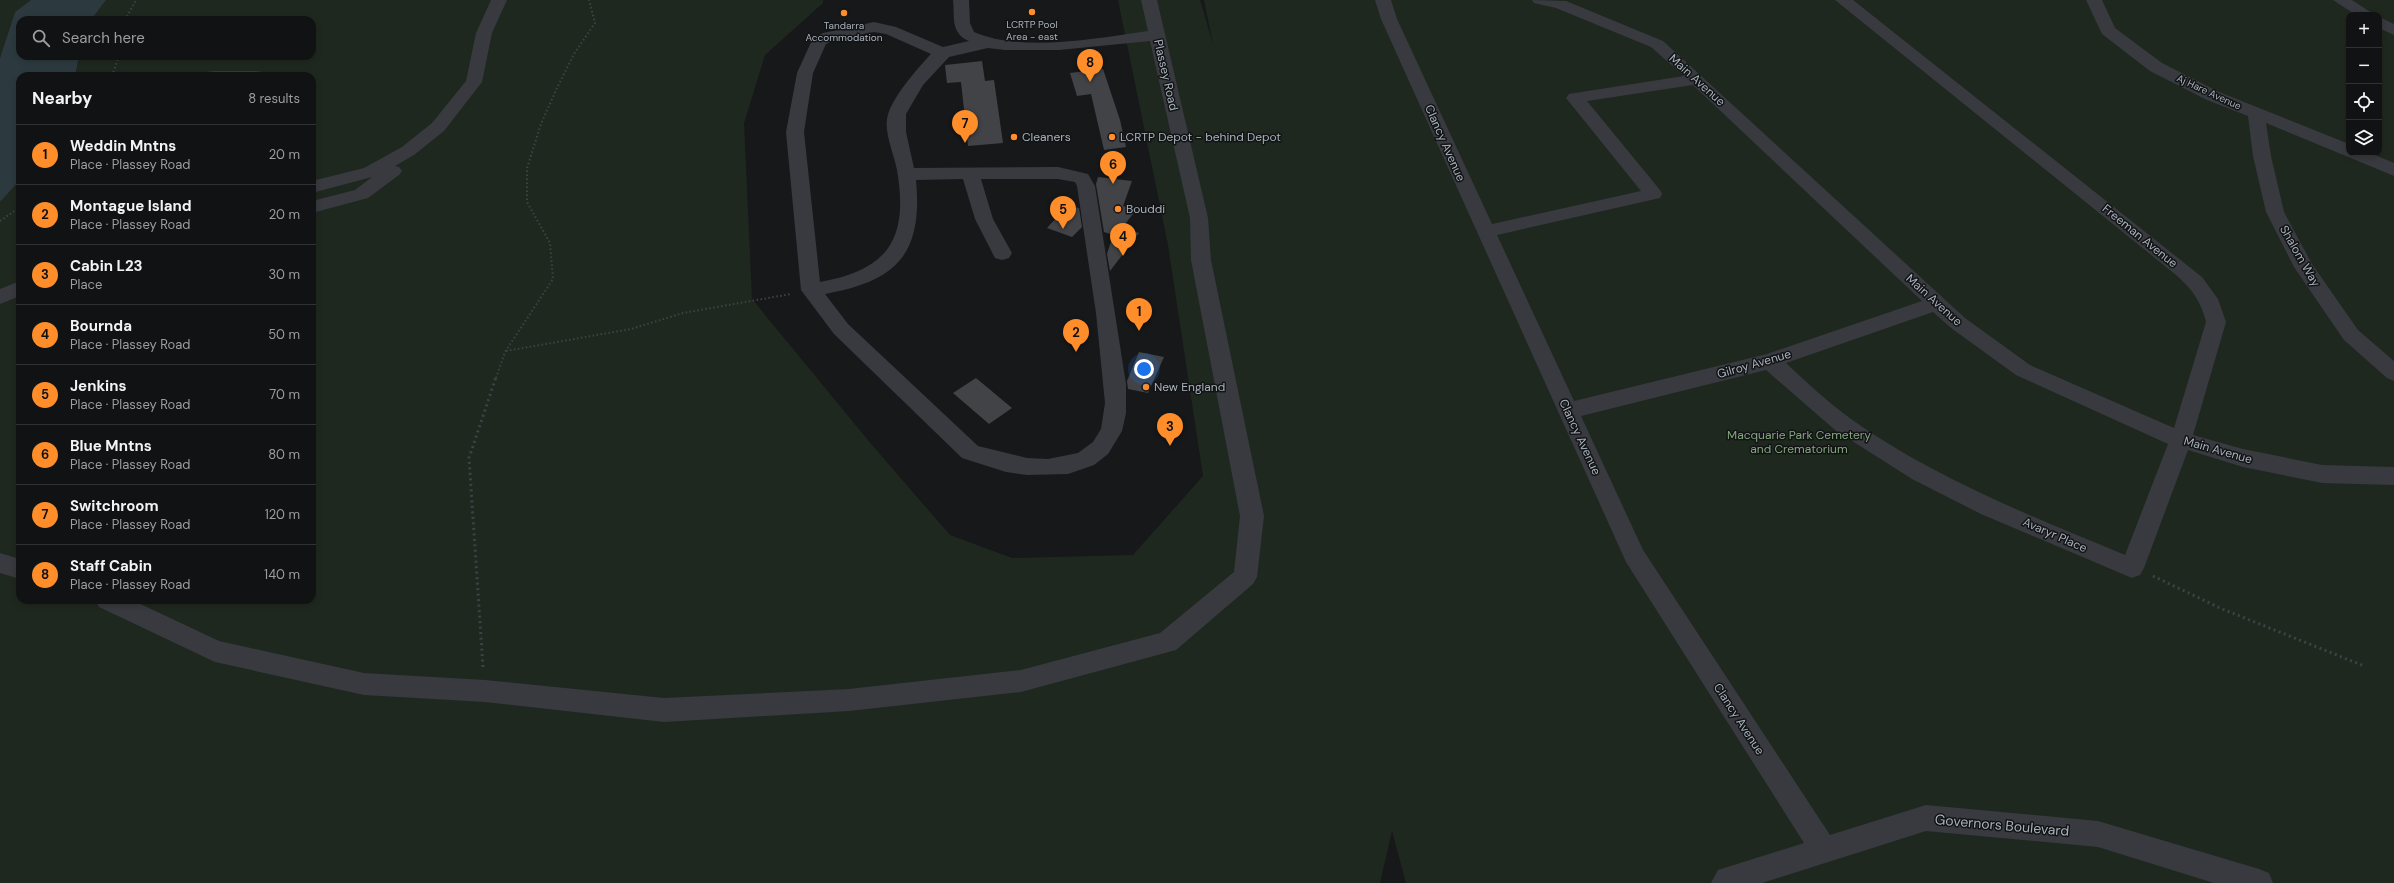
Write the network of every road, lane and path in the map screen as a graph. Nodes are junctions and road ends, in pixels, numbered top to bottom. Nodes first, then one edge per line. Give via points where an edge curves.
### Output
1 (136, 0) edge
2 (483, 0) edge
3 (499, 0) edge
4 (589, 0) edge
5 (962, 0) edge
6 (1149, 0) edge
7 (1383, 0) edge
8 (1540, 0) edge
9 (1843, 0) edge
10 (2094, 0) edge
11 (2341, 0) edge
12 (2362, 12) edge
13 (127, 16) edge
14 (2382, 24) edge
15 (2394, 30) edge
16 (484, 33) junction
17 (1157, 35) junction
18 (987, 43) junction
19 (943, 53) junction
20 (118, 60) edge
21 (113, 72) edge
22 (1697, 79) junction
23 (474, 82) junction
24 (2256, 113) junction
25 (2346, 149) edge
26 (2363, 156) edge
27 (2394, 170) edge
28 (906, 174) junction
29 (970, 174) junction
30 (316, 186) edge
31 (316, 206) edge
32 (16, 210) edge
33 (0, 221) edge
34 (1485, 232) junction
35 (1002, 253) dead end
36 (16, 290) edge
37 (812, 290) junction
38 (0, 297) edge
39 (1937, 303) junction
40 (505, 352) junction
41 (1770, 361) junction
42 (2394, 373) edge
43 (1568, 411) junction
44 (2181, 440) junction
45 (2394, 476) edge
46 (0, 562) edge
47 (16, 568) edge
48 (2132, 568) junction
49 (116, 604) edge
50 (2364, 666) dead end
51 (485, 691) junction
52 (1824, 850) junction
53 (1725, 883) edge
54 (2259, 883) edge

1 - 13 path
2 - 16 street
3 - 16 street
4 - 40 path via 595,24 574,54 556,90 541,124 527,168 527,202 550,243 553,279
5 - 18 street via 962,26 967,34
6 - 17 street, Plassey Road
7 - 34 street, Clancy Avenue via 1389,19
8 - 22 street, Main Avenue via 1560,4 1657,44
9 - 44 street, Freeman Avenue via 2202,287 2212,304 2216,322
10 - 24 street, Aj Hare Avenue via 2108,31 2156,67 2213,96
11 - 12 street
14 - 15 street
16 - 23 street
17 - 18 street via 1026,46
17 - 51 street, Plassey Road via 1199,218 1203,269 1252,516 1245,577 1168,642 1021,681 849,700 664,710
18 - 19 street
19 - 28 street via 916,82 896,118
19 - 37 street via 890,30 874,27 829,36 819,42 805,73 795,132
20 - 21 path
22 - 34 street via 1575,98 1653,194
22 - 39 street, Main Avenue
23 - 30 street via 438,127 408,151 370,172
23 - 31 street via 445,133 361,194
24 - 25 street, Aj Hare Avenue
24 - 42 street, Shalom Way via 2262,156 2275,212 2304,267 2351,335
26 - 27 street
28 - 29 street
28 - 37 street via 908,208 905,235 887,265 865,278 840,286
29 - 35 street via 984,219
29 - 37 street via 1058,173 1082,178 1086,186 1117,406 1111,432 1094,454 1077,462 1048,468 995,462 970,452 841,329
32 - 33 path
34 - 43 street, Clancy Avenue
36 - 38 street
37 - 40 path via 683,313 631,329
39 - 41 street, Gilroy Avenue
39 - 44 street, Main Avenue via 1958,323 2023,370
40 - 51 path via 469,458
41 - 43 street, Gilroy Avenue
41 - 48 street, Avaryr Place via 1826,412 1896,459 1947,486
43 - 52 street, Clancy Avenue via 1634,555
44 - 45 street, Main Avenue via 2243,458 2322,474
44 - 48 street, Freeman Avenue
46 - 47 street
48 - 50 path via 2220,608
49 - 51 street, Plassey Road via 215,651 364,684
52 - 53 street, Governors Boulevard
52 - 54 street, Governors Boulevard via 1926,818 2098,834

